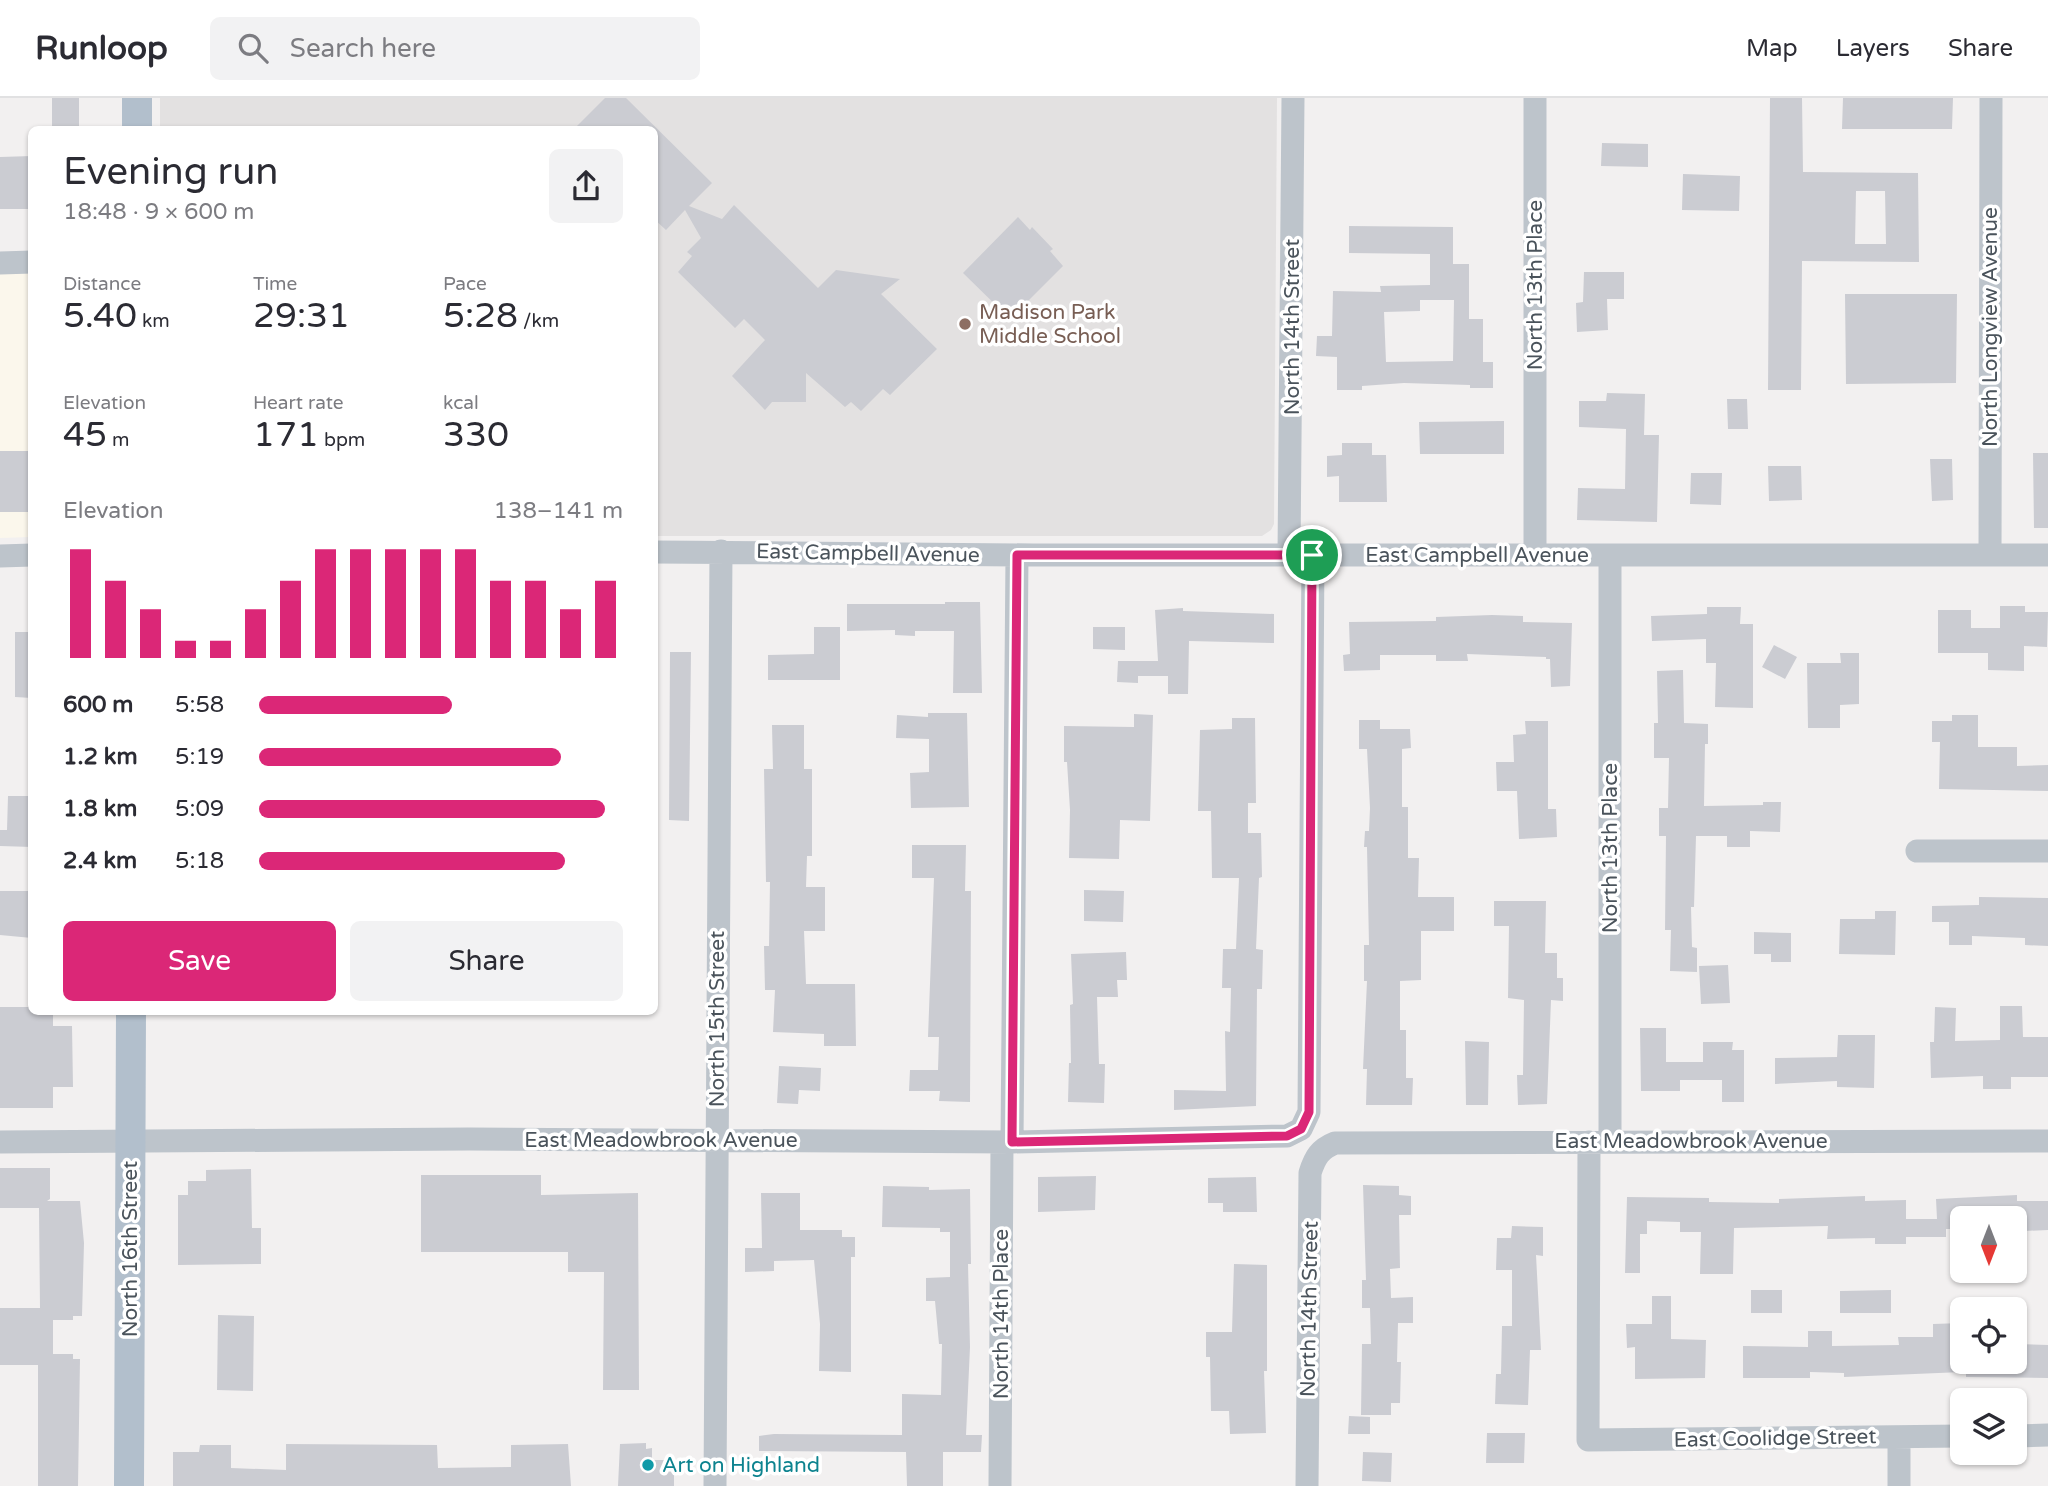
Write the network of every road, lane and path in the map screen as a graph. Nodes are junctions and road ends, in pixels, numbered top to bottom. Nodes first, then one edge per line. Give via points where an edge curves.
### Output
1 (138, 98) edge
2 (1293, 98) edge
3 (1535, 98) edge
4 (1991, 98) edge
5 (137, 126) edge
6 (28, 262) edge
7 (0, 263) edge
8 (721, 551) junction
9 (658, 552) edge
10 (28, 555) edge
11 (1017, 555) junction
12 (1289, 555) junction
13 (1312, 555) junction
14 (1535, 555) junction
15 (1610, 555) junction
16 (1990, 555) junction
17 (2048, 555) edge
18 (0, 556) edge
19 (1917, 851) dead end
20 (2048, 851) edge
21 (131, 1015) edge
22 (716, 1140) junction
23 (131, 1141) junction
24 (1600, 1141) junction
25 (2048, 1141) edge
26 (0, 1142) edge
27 (1007, 1142) junction
28 (1335, 1143) joint
29 (2048, 1435) edge
30 (1950, 1436) edge
31 (2027, 1436) edge
32 (1899, 1437) junction
33 (1587, 1440) joint
34 (129, 1486) edge
35 (715, 1486) edge
36 (1000, 1486) edge
37 (1307, 1486) edge
38 (1899, 1486) edge

1 - 5 main road
2 - 12 street, North 14th Street
3 - 14 street, North 13th Place
4 - 16 street, North Longview Avenue
6 - 7 street
8 - 9 street, East Campbell Avenue
8 - 11 street, East Campbell Avenue
8 - 22 street, North 15th Street
10 - 18 street
11 - 12 street, East Campbell Avenue
11 - 27 street, North 14th Place
12 - 13 street, East Campbell Avenue
13 - 14 street, East Campbell Avenue
13 - 27 street, East Meadowbrook Avenue via 1309,1112 1301,1129 1274,1138
14 - 15 street, East Campbell Avenue
15 - 16 street, East Campbell Avenue
15 - 24 street, North 13th Place
16 - 17 street, East Campbell Avenue
19 - 20 street
21 - 23 main road, North 16th Street
22 - 23 street, East Meadowbrook Avenue
22 - 27 street, East Meadowbrook Avenue
22 - 35 street, North 15th Street
23 - 26 street, East Meadowbrook Avenue
23 - 34 main road, North 16th Street
24 - 25 street, East Meadowbrook Avenue
24 - 28 street, East Meadowbrook Avenue
24 - 33 street, North 13th Place
27 - 36 street, North 14th Place
28 - 37 street, North 14th Street via 1322,1148 1310,1173
29 - 31 street
30 - 32 street, East Coolidge Street
32 - 33 street, East Coolidge Street
32 - 38 street

